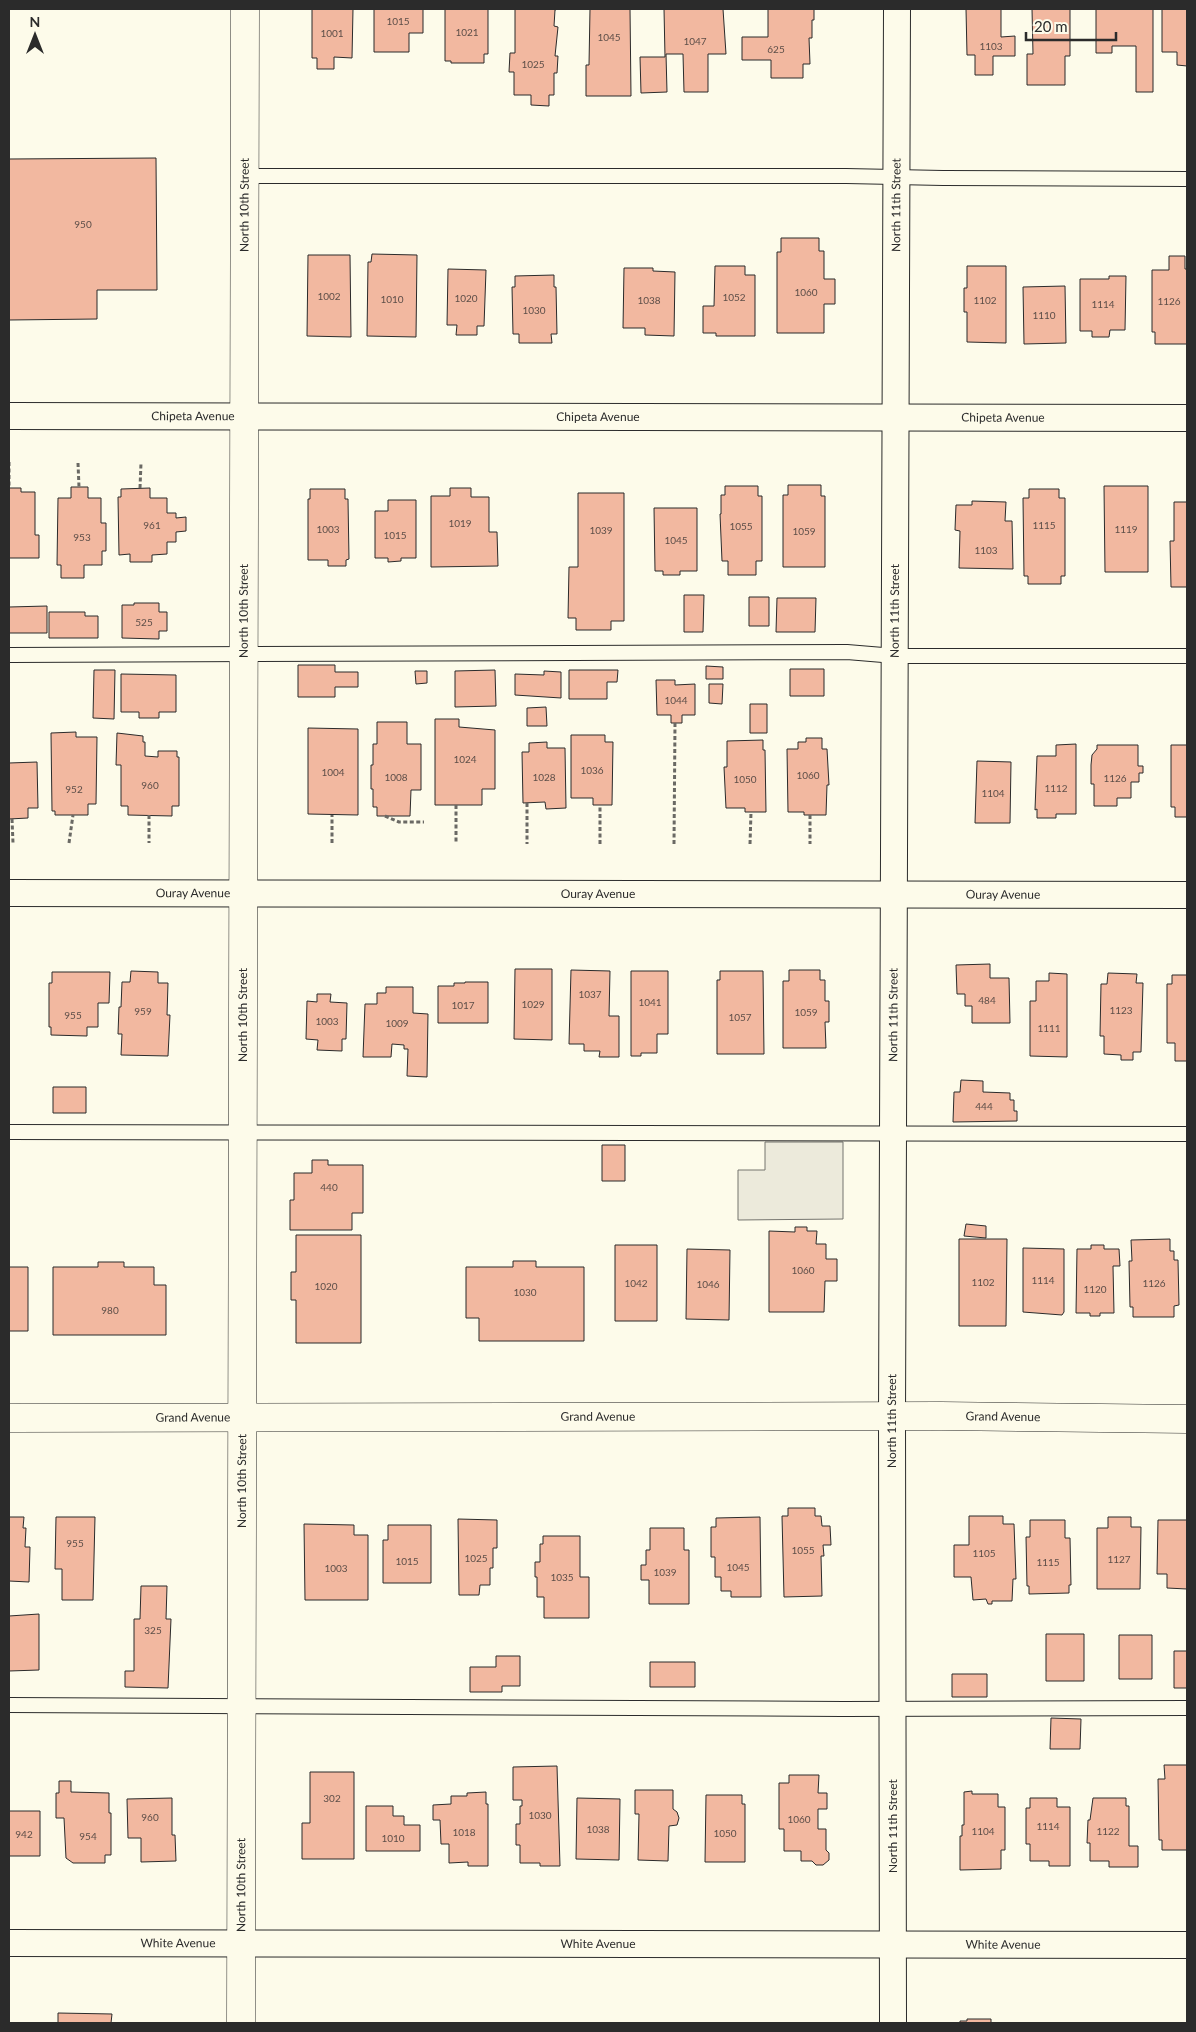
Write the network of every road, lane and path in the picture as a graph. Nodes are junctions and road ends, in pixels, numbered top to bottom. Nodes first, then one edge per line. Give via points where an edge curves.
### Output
1 (245, 9) edge
2 (897, 9) edge
3 (244, 176) junction
4 (896, 178) junction
5 (1187, 179) edge
6 (9, 416) edge
7 (244, 417) junction
8 (895, 417) junction
9 (1187, 418) edge
10 (9, 462) edge
11 (78, 463) dead end
12 (141, 463) dead end
13 (79, 487) dead end
14 (9, 488) edge
15 (140, 488) dead end
16 (9, 655) edge
17 (244, 655) junction
18 (895, 656) junction
19 (1187, 656) edge
20 (675, 723) dead end
21 (527, 803) dead end
22 (456, 804) dead end
23 (600, 804) dead end
24 (751, 812) dead end
25 (72, 815) dead end
26 (332, 815) dead end
27 (810, 815) dead end
28 (149, 816) dead end
29 (385, 816) dead end
30 (12, 819) dead end
31 (424, 822) dead end
32 (13, 843) dead end
33 (70, 843) dead end
34 (149, 843) dead end
35 (332, 843) dead end
36 (456, 844) dead end
37 (527, 844) dead end
38 (600, 844) dead end
39 (674, 844) dead end
40 (750, 844) dead end
41 (810, 844) dead end
42 (9, 893) edge
43 (244, 893) junction
44 (895, 894) junction
45 (1187, 895) edge
46 (9, 1132) edge
47 (243, 1132) junction
48 (894, 1134) junction
49 (1187, 1134) edge
50 (892, 1416) junction
51 (9, 1418) edge
52 (242, 1419) junction
53 (1187, 1419) edge
54 (9, 1705) edge
55 (242, 1706) junction
56 (893, 1708) junction
57 (1187, 1708) edge
58 (9, 1943) edge
59 (242, 1944) junction
60 (894, 1944) junction
61 (1187, 1944) edge
62 (242, 2023) edge
63 (893, 2023) edge

1 - 3 street, North 10th Street
2 - 4 street, North 11th Street
3 - 4 lane
3 - 7 street, North 10th Street
4 - 5 lane
4 - 8 street, North 11th Street
6 - 7 street, Chipeta Avenue
7 - 8 street, Chipeta Avenue
7 - 17 street, North 10th Street
8 - 9 street, Chipeta Avenue
8 - 18 street, North 11th Street
10 - 14 path
11 - 13 path
12 - 15 path
16 - 17 lane
17 - 18 lane via 847,652
17 - 43 street, North 10th Street
18 - 19 lane
18 - 44 street, North 11th Street
20 - 39 path
21 - 37 path
22 - 36 path
23 - 38 path
24 - 40 path
25 - 33 path
26 - 35 path
27 - 41 path
28 - 34 path
29 - 31 path via 399,822
30 - 32 path
42 - 43 street, Ouray Avenue
43 - 44 street, Ouray Avenue
43 - 47 street, North 10th Street
44 - 45 street, Ouray Avenue
44 - 48 street, North 11th Street
46 - 47 lane
47 - 48 lane
47 - 52 street, North 10th Street
48 - 49 lane
48 - 50 street, North 11th Street
50 - 52 street, Grand Avenue
50 - 53 street, Grand Avenue
50 - 56 street, North 11th Street
51 - 52 street, Grand Avenue
52 - 55 street, North 10th Street
54 - 55 lane
55 - 56 lane
55 - 59 street, North 10th Street
56 - 57 lane
56 - 60 street, North 11th Street
58 - 59 street, White Avenue
59 - 60 street, White Avenue
59 - 62 street, North 10th Street
60 - 61 street, White Avenue
60 - 63 street, North 11th Street

